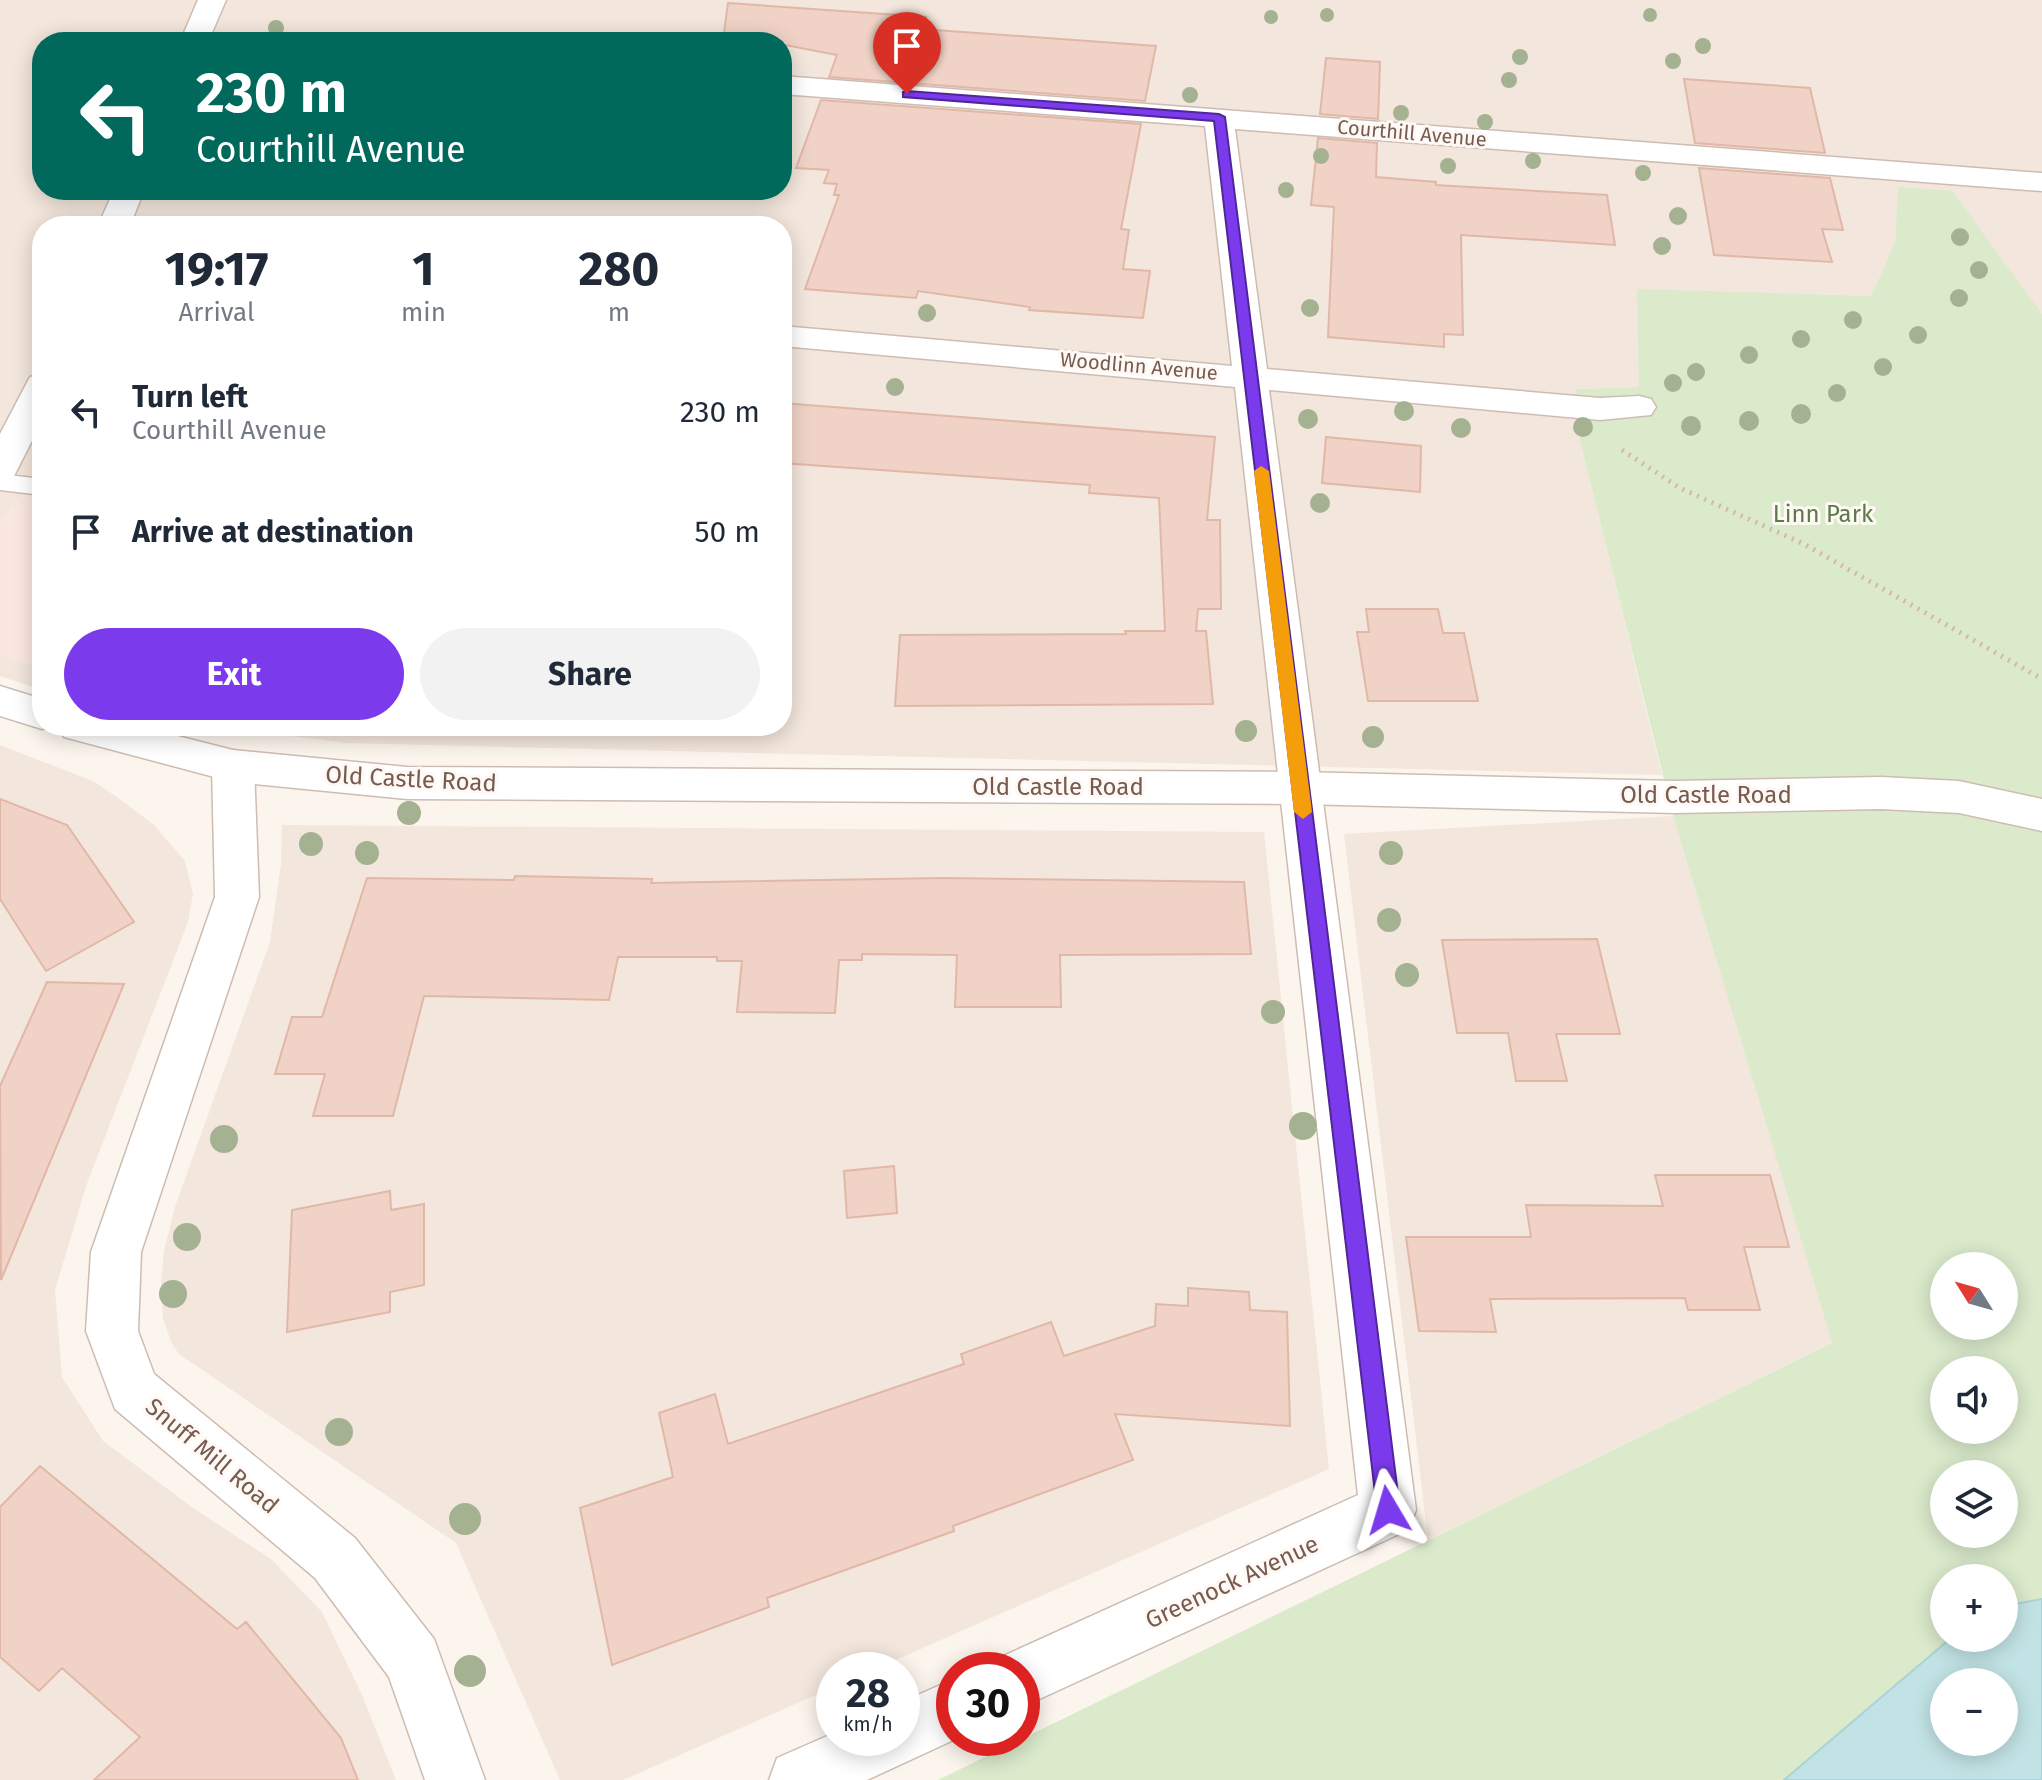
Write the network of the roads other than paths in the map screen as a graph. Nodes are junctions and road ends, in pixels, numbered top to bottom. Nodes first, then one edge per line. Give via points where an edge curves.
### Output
1 (212, 0) edge
2 (200, 32) edge
3 (792, 86) edge
4 (1219, 117) junction
5 (2042, 182) edge
6 (792, 337) edge
7 (1250, 376) junction
8 (32, 405) edge
9 (1639, 407) dead end
10 (0, 470) edge
11 (0, 482) edge
12 (32, 486) edge
13 (0, 701) edge
14 (32, 711) edge
15 (119, 736) edge
16 (233, 766) junction
17 (1300, 788) junction
18 (2042, 815) edge
19 (1040, 1670) edge
20 (852, 1756) edge
21 (455, 1780) edge
22 (799, 1780) edge

1 - 2 street
3 - 4 street, Courthill Avenue
4 - 5 street, Courthill Avenue
4 - 7 street, Greenock Avenue
6 - 7 street, Woodlinn Avenue
7 - 9 street, Woodlinn Avenue via 1600,409
7 - 17 street, Greenock Avenue
8 - 10 street
11 - 12 lane
13 - 14 street
15 - 16 street, Old Castle Road
16 - 17 street, Old Castle Road via 407,783
16 - 21 street, Snuff Mill Road via 237,897 116,1252 112,1331 134,1391 335,1558 413,1660
17 - 18 street, Old Castle Road via 1675,797 1881,793 1959,797
17 - 19 street, Greenock Avenue via 1388,1510
20 - 22 street

